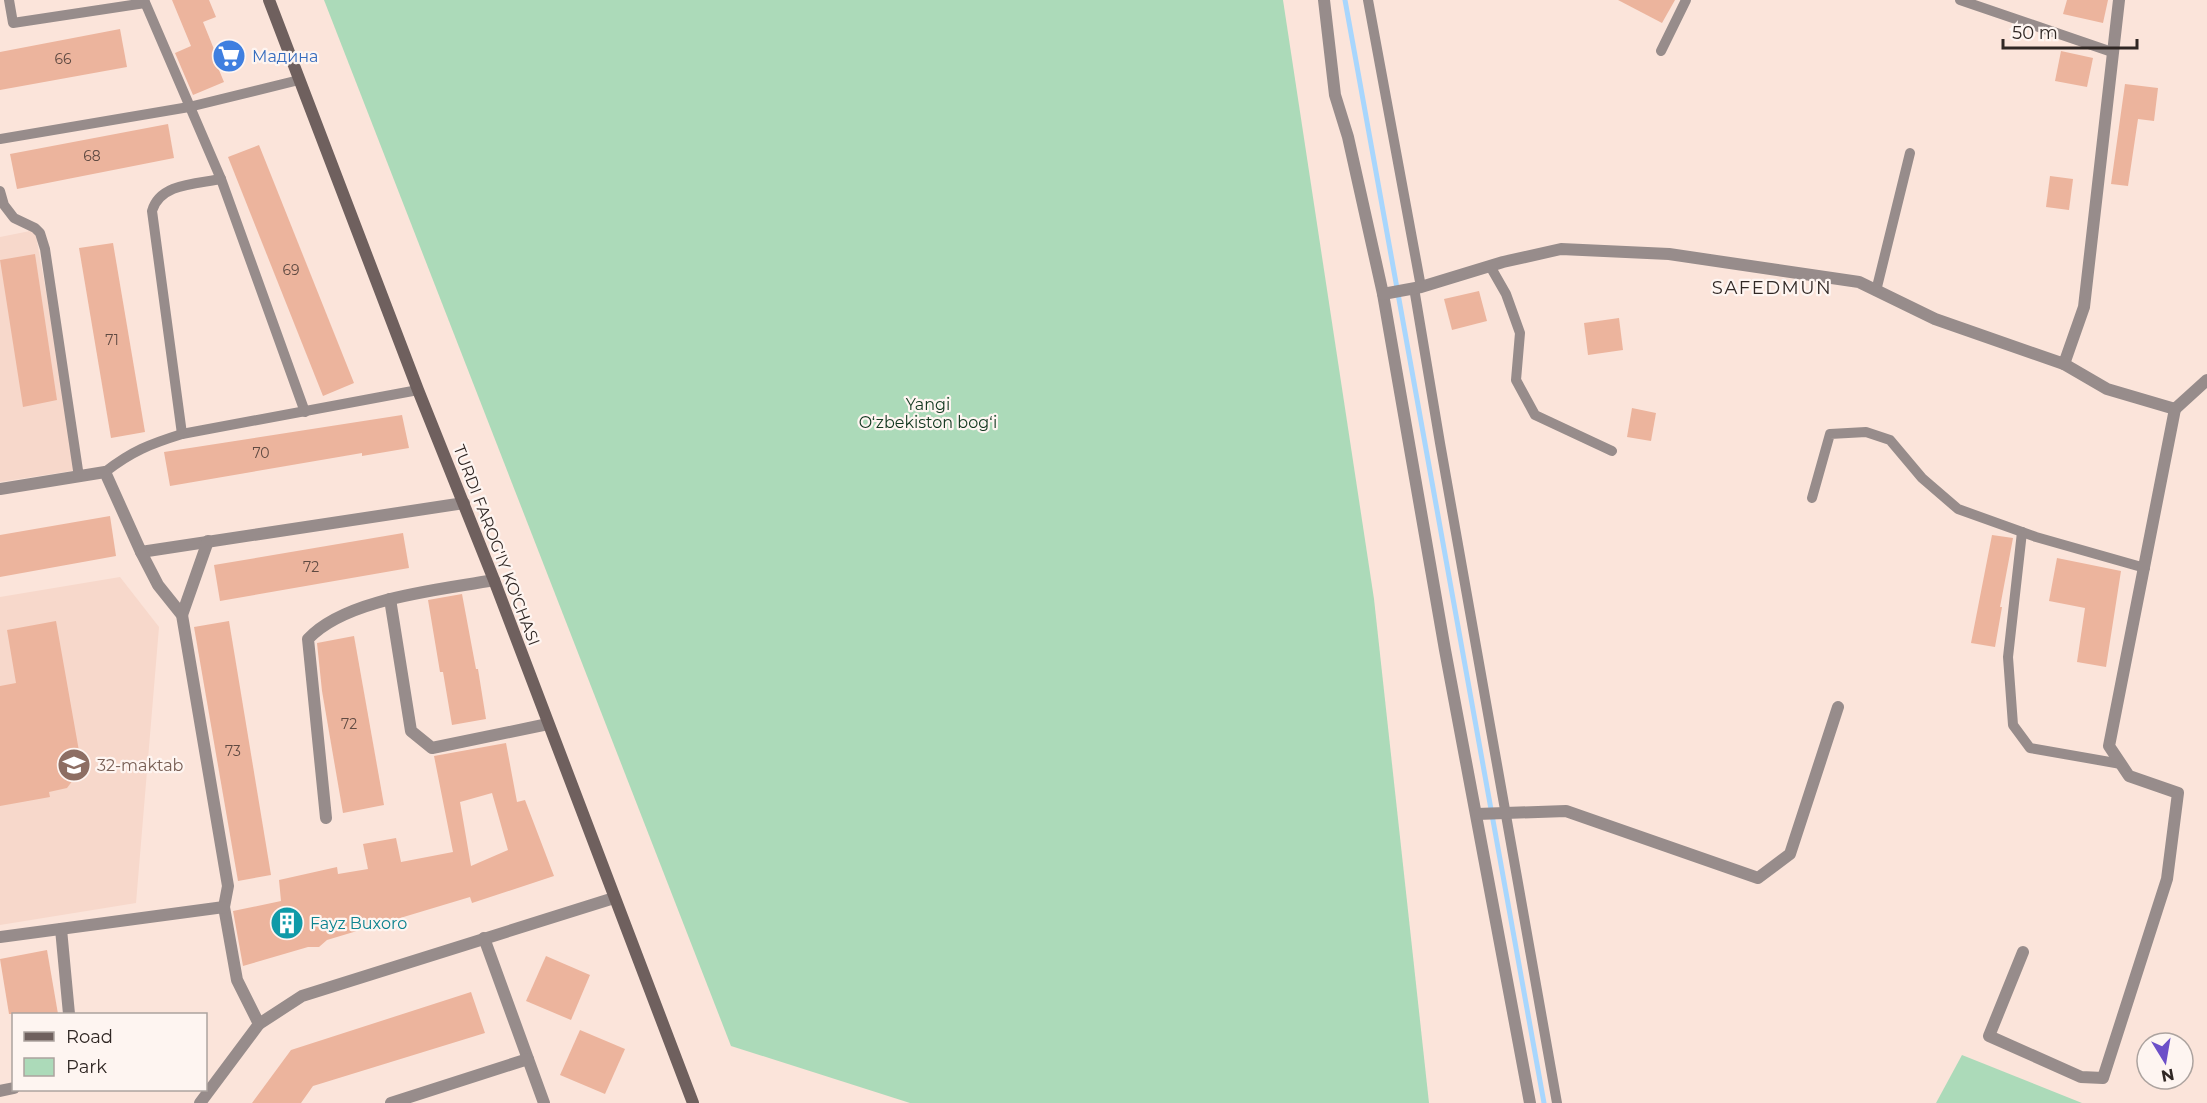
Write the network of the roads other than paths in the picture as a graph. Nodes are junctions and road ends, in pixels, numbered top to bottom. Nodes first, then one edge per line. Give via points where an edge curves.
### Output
1 (9, 0) edge
2 (269, 0) edge
3 (1324, 0) edge
4 (1368, 0) edge
5 (1686, 0) edge
6 (1960, 0) edge
7 (2119, 0) edge
8 (144, 1) edge
9 (1661, 51) dead end
10 (2112, 52) junction
11 (299, 80) junction
12 (189, 107) junction
13 (0, 139) edge
14 (1910, 153) dead end
15 (221, 179) junction
16 (0, 191) edge
17 (1490, 266) junction
18 (1415, 288) junction
19 (1876, 291) junction
20 (1383, 294) junction
21 (2064, 364) junction
22 (2207, 380) edge
23 (418, 390) junction
24 (2175, 409) junction
25 (305, 412) junction
26 (182, 435) junction
27 (1612, 451) dead end
28 (105, 472) junction
29 (79, 477) junction
30 (0, 489) edge
31 (1812, 498) dead end
32 (464, 503) junction
33 (2022, 532) junction
34 (208, 542) junction
35 (141, 552) junction
36 (2145, 568) junction
37 (494, 580) junction
38 (390, 599) junction
39 (182, 615) junction
40 (1838, 707) dead end
41 (548, 724) junction
42 (2121, 764) junction
43 (1491, 813) junction
44 (326, 818) dead end
45 (614, 898) junction
46 (224, 907) junction
47 (61, 929) junction
48 (0, 937) edge
49 (484, 939) junction
50 (2023, 952) dead end
51 (69, 1013) edge
52 (259, 1024) junction
53 (528, 1059) junction
54 (200, 1103) edge
55 (391, 1103) edge
56 (544, 1103) edge
57 (693, 1103) edge
58 (1530, 1103) edge
59 (1557, 1103) edge

1 - 8 lane via 13,23
2 - 11 main road, TURDI FAROG'IY KO'CHASI
3 - 20 street via 1335,95
4 - 18 lane
5 - 9 lane
6 - 10 lane
7 - 10 street
8 - 12 lane
10 - 21 street via 2084,307
11 - 12 lane
11 - 23 main road, TURDI FAROG'IY KO'CHASI
12 - 13 lane
12 - 15 lane
14 - 19 lane
15 - 25 lane
15 - 26 lane via 167,190 154,201 152,211
16 - 29 lane via 14,218 40,233 45,249
17 - 18 street
17 - 19 street via 1561,249 1669,254 1859,282
17 - 27 lane via 1506,294 1520,333 1516,380 1535,415
18 - 20 street
18 - 43 lane
19 - 21 street via 1935,319
20 - 43 street via 1445,650
21 - 24 street via 2107,388
22 - 24 street
23 - 25 lane
23 - 32 main road, TURDI FAROG'IY KO'CHASI
24 - 36 street
25 - 26 lane
26 - 28 lane via 148,445
28 - 29 street
28 - 35 street
29 - 30 street
31 - 33 lane via 1830,434 1866,432 1890,440 1922,478 1958,509
32 - 34 street
32 - 37 main road, TURDI FAROG'IY KO'CHASI
33 - 36 lane
33 - 42 lane via 2008,657 2013,725 2030,748
34 - 35 street
34 - 39 street
35 - 39 street via 158,585
36 - 42 street via 2109,746
37 - 38 street
37 - 41 main road, TURDI FAROG'IY KO'CHASI
38 - 41 street via 411,731 432,748
38 - 44 street via 334,618 308,639
39 - 46 street via 228,886
40 - 43 street via 1790,854 1758,878 1566,811
41 - 45 main road, TURDI FAROG'IY KO'CHASI
42 - 50 street via 2129,776 2178,793 2167,879 2103,1078 2081,1077 1989,1036
43 - 58 street
43 - 59 lane
45 - 49 street
45 - 57 main road, TURDI FAROG'IY KO'CHASI
46 - 47 street
46 - 52 street via 237,980
47 - 48 street
47 - 51 street
49 - 52 street via 303,996
49 - 53 street
52 - 54 street
53 - 55 street
53 - 56 street

